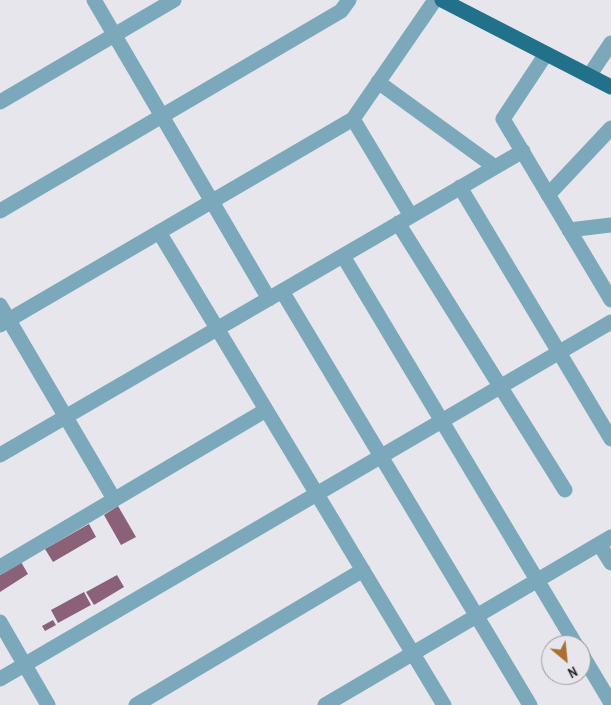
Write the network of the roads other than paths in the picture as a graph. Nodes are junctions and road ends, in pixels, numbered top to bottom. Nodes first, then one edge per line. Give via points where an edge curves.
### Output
1 (94, 0) edge
2 (174, 0) edge
3 (349, 0) edge
4 (434, 0) edge
5 (442, 0) edge
6 (115, 35) junction
7 (611, 43) edge
8 (546, 54) junction
9 (589, 76) junction
10 (378, 82) junction
11 (611, 87) edge
12 (0, 102) edge
13 (162, 116) junction
14 (353, 119) junction
15 (611, 128) edge
16 (522, 151) junction
17 (495, 167) junction
18 (460, 187) junction
19 (548, 195) junction
20 (212, 201) junction
21 (0, 211) edge
22 (405, 220) junction
23 (611, 225) edge
24 (569, 230) junction
25 (159, 232) junction
26 (343, 256) junction
27 (282, 291) junction
28 (269, 299) junction
29 (611, 300) edge
30 (0, 305) edge
31 (611, 322) edge
32 (4, 323) edge
33 (217, 329) junction
34 (559, 352) junction
35 (500, 387) junction
36 (266, 410) junction
37 (66, 417) junction
38 (442, 421) junction
39 (611, 439) edge
40 (0, 455) edge
41 (382, 456) junction
42 (565, 490) dead end
43 (317, 494) junction
44 (114, 499) junction
45 (605, 540) edge
46 (611, 563) edge
47 (0, 567) edge
48 (363, 570) junction
49 (537, 580) junction
50 (477, 616) junction
51 (0, 622) edge
52 (570, 635) edge
53 (413, 653) junction
54 (24, 664) junction
55 (591, 670) edge
56 (0, 679) edge
57 (611, 703) edge
58 (48, 705) edge
59 (136, 705) edge
60 (325, 705) edge
61 (444, 705) edge
62 (530, 705) edge

1 - 6 street
2 - 6 street
3 - 13 street via 341,11
4 - 10 street
5 - 8 main road
6 - 12 street
6 - 13 street
7 - 9 street
8 - 9 main road
8 - 16 street via 503,119
9 - 11 main road
10 - 14 street
10 - 17 street
13 - 20 street
13 - 21 street
14 - 20 street
14 - 22 street
15 - 19 street
16 - 17 street
16 - 19 street
17 - 18 street
18 - 22 street
18 - 34 street
19 - 24 street
20 - 25 street
20 - 28 street
22 - 26 street
22 - 35 street
23 - 24 street
24 - 29 street
25 - 32 street
25 - 33 street
26 - 27 street
26 - 38 street
27 - 28 street
27 - 41 street
28 - 33 street
30 - 32 street
31 - 34 street
32 - 37 street
33 - 36 street
33 - 37 street
34 - 35 street
34 - 39 street
35 - 38 street
35 - 42 street
36 - 43 street
36 - 44 street
37 - 40 street
37 - 44 street
38 - 41 street
38 - 49 street
41 - 43 street
41 - 50 street
43 - 48 street
43 - 54 street
44 - 47 street
45 - 46 street
45 - 49 street
48 - 53 street
48 - 59 street
49 - 50 street
49 - 52 street
50 - 53 street
50 - 62 street
51 - 54 street
53 - 60 street
53 - 61 street
54 - 56 street
54 - 58 street
55 - 57 street

